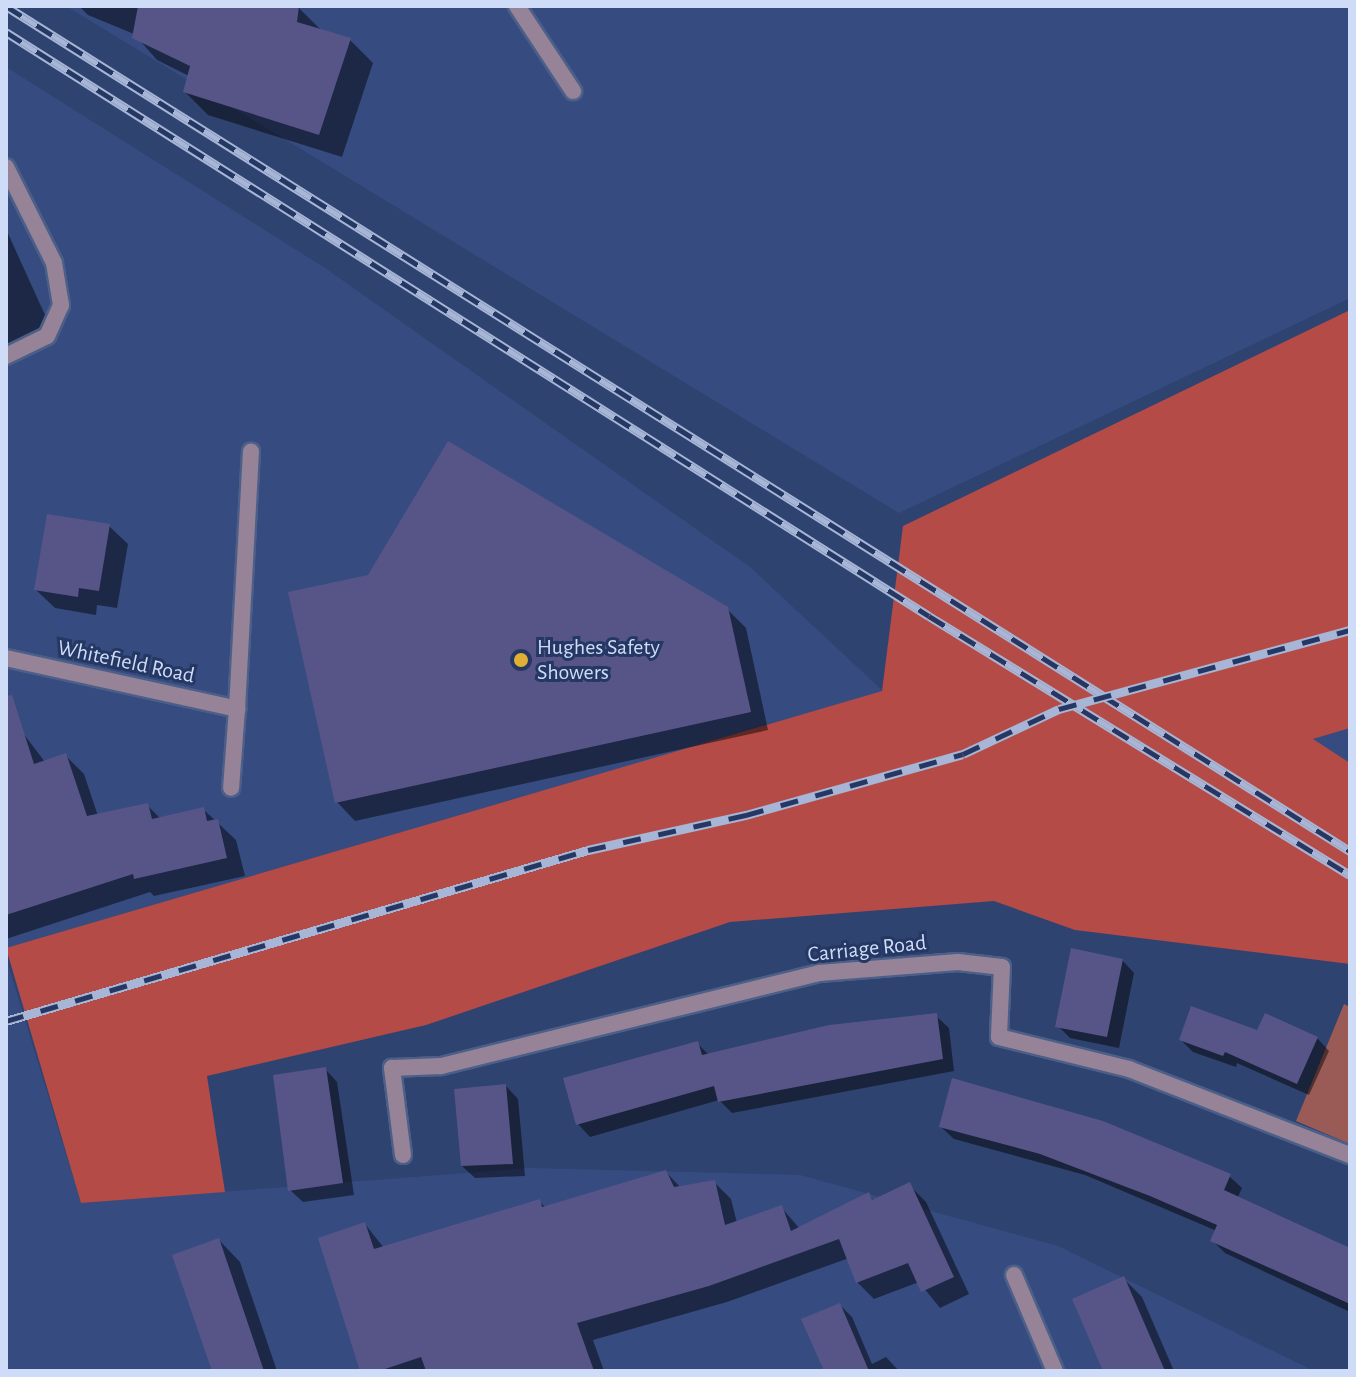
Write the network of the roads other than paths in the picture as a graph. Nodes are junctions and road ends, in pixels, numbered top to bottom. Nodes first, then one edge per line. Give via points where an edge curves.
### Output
1 (517, 6) edge
2 (573, 91) dead end
3 (6, 167) edge
4 (6, 356) edge
5 (251, 451) dead end
6 (6, 658) edge
7 (237, 709) junction
8 (231, 788) dead end
9 (403, 1155) dead end
10 (1350, 1155) edge
11 (1014, 1275) dead end
12 (1055, 1371) edge

1 - 2 street
3 - 4 street via 54,263 61,305 47,336
5 - 7 street
6 - 7 street, Whitefield Road
7 - 8 street
9 - 10 street, Carriage Road via 392,1068 441,1066 819,973 958,962 1002,967 999,1037 1129,1069
11 - 12 street

